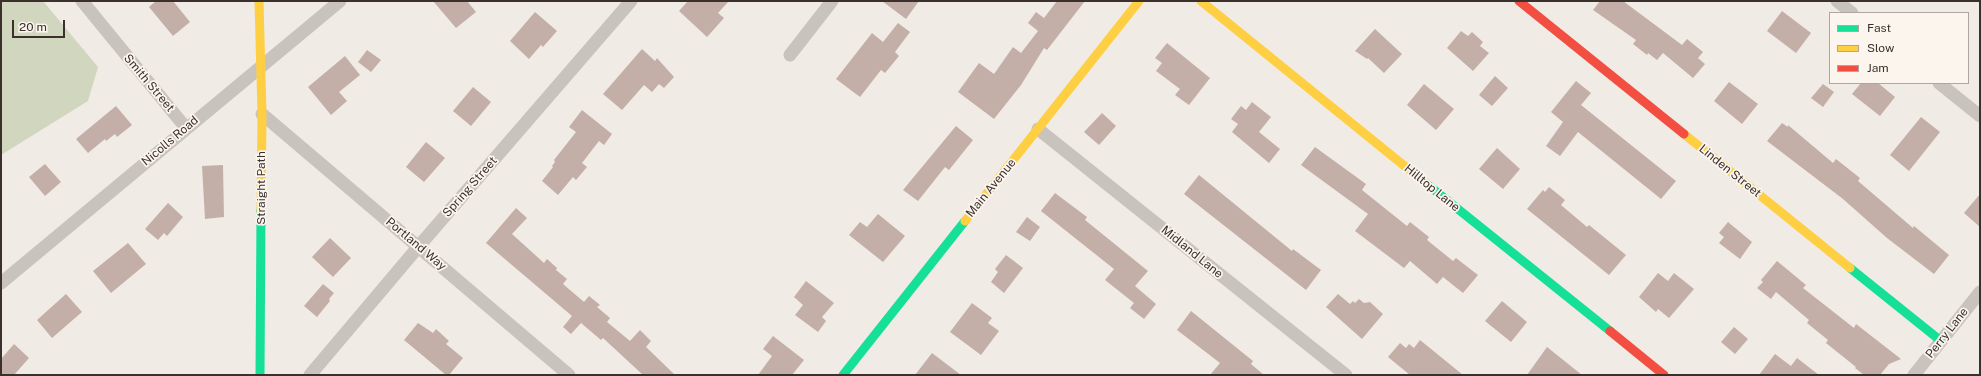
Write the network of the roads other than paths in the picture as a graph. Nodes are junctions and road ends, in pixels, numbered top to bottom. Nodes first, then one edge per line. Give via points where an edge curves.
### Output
1 (82, 1) edge
2 (259, 1) edge
3 (340, 1) edge
4 (631, 1) edge
5 (832, 1) edge
6 (1139, 1) edge
7 (1201, 1) edge
8 (1519, 1) edge
9 (1837, 1) edge
10 (1851, 12) edge
11 (790, 55) dead end
12 (260, 68) junction
13 (1940, 84) edge
14 (262, 114) junction
15 (1980, 116) edge
16 (186, 128) junction
17 (1038, 129) junction
18 (419, 246) junction
19 (1, 283) edge
20 (1980, 292) edge
21 (1941, 341) junction
22 (260, 375) edge
23 (310, 375) edge
24 (569, 375) edge
25 (843, 375) edge
26 (1346, 375) edge
27 (1664, 375) edge
28 (1914, 375) edge

1 - 16 street, Smith Street
2 - 12 street, Straight Path
3 - 12 street, Nicolls Road
4 - 18 street, Spring Street
5 - 11 street
6 - 17 street, Main Avenue
7 - 27 street, Hilltop Lane
8 - 21 street, Linden Street
9 - 10 street
12 - 14 street, Straight Path
12 - 16 street, Nicolls Road
13 - 15 street
14 - 18 street, Portland Way
14 - 22 street, Straight Path
16 - 19 street, Nicolls Road
17 - 25 street, Main Avenue
17 - 26 street, Midland Lane
18 - 23 street, Spring Street
18 - 24 street, Portland Way
20 - 21 street, Perry Lane
21 - 28 street, Perry Lane

